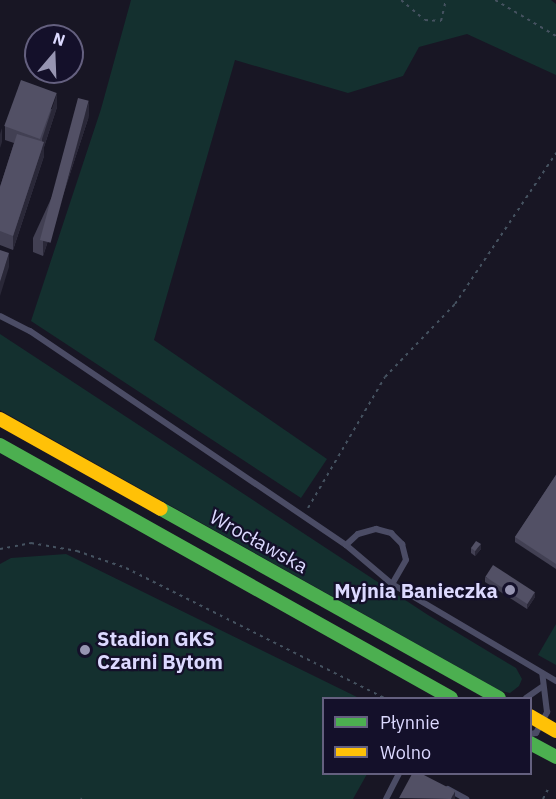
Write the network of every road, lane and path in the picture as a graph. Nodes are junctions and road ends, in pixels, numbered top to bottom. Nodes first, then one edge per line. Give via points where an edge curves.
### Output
1 (401, 0) edge
2 (446, 0) edge
3 (495, 0) edge
4 (556, 36) edge
5 (556, 153) edge
6 (0, 316) edge
7 (0, 419) edge
8 (0, 445) edge
9 (303, 516) junction
10 (346, 545) junction
11 (0, 549) edge
12 (392, 584) junction
13 (542, 673) junction
14 (556, 681) edge
15 (542, 687) junction
16 (381, 697) edge
17 (447, 697) edge
18 (495, 697) edge
19 (529, 697) edge
20 (532, 717) edge
21 (543, 724) junction
22 (556, 731) edge
23 (532, 734) edge
24 (532, 744) edge
25 (556, 757) edge
26 (398, 775) edge
27 (440, 784) edge
28 (548, 789) dead end
29 (386, 799) edge
30 (466, 799) edge
31 (543, 799) edge

1 - 2 path via 425,20 441,21
3 - 4 path
5 - 9 path via 455,304 385,377
6 - 9 lane via 30,331
7 - 18 main road, Wrocławska
8 - 17 main road, Wrocławska
9 - 10 lane
10 - 12 lane
10 - 12 lane via 358,534 376,529 391,533 402,544 406,560
11 - 16 path via 31,543 77,550 126,568
12 - 13 lane
13 - 14 lane
13 - 15 lane
15 - 19 lane
15 - 21 lane via 547,712
20 - 21 main road
21 - 22 main road
21 - 23 lane
24 - 25 main road
26 - 29 lane
27 - 30 lane
28 - 31 path

